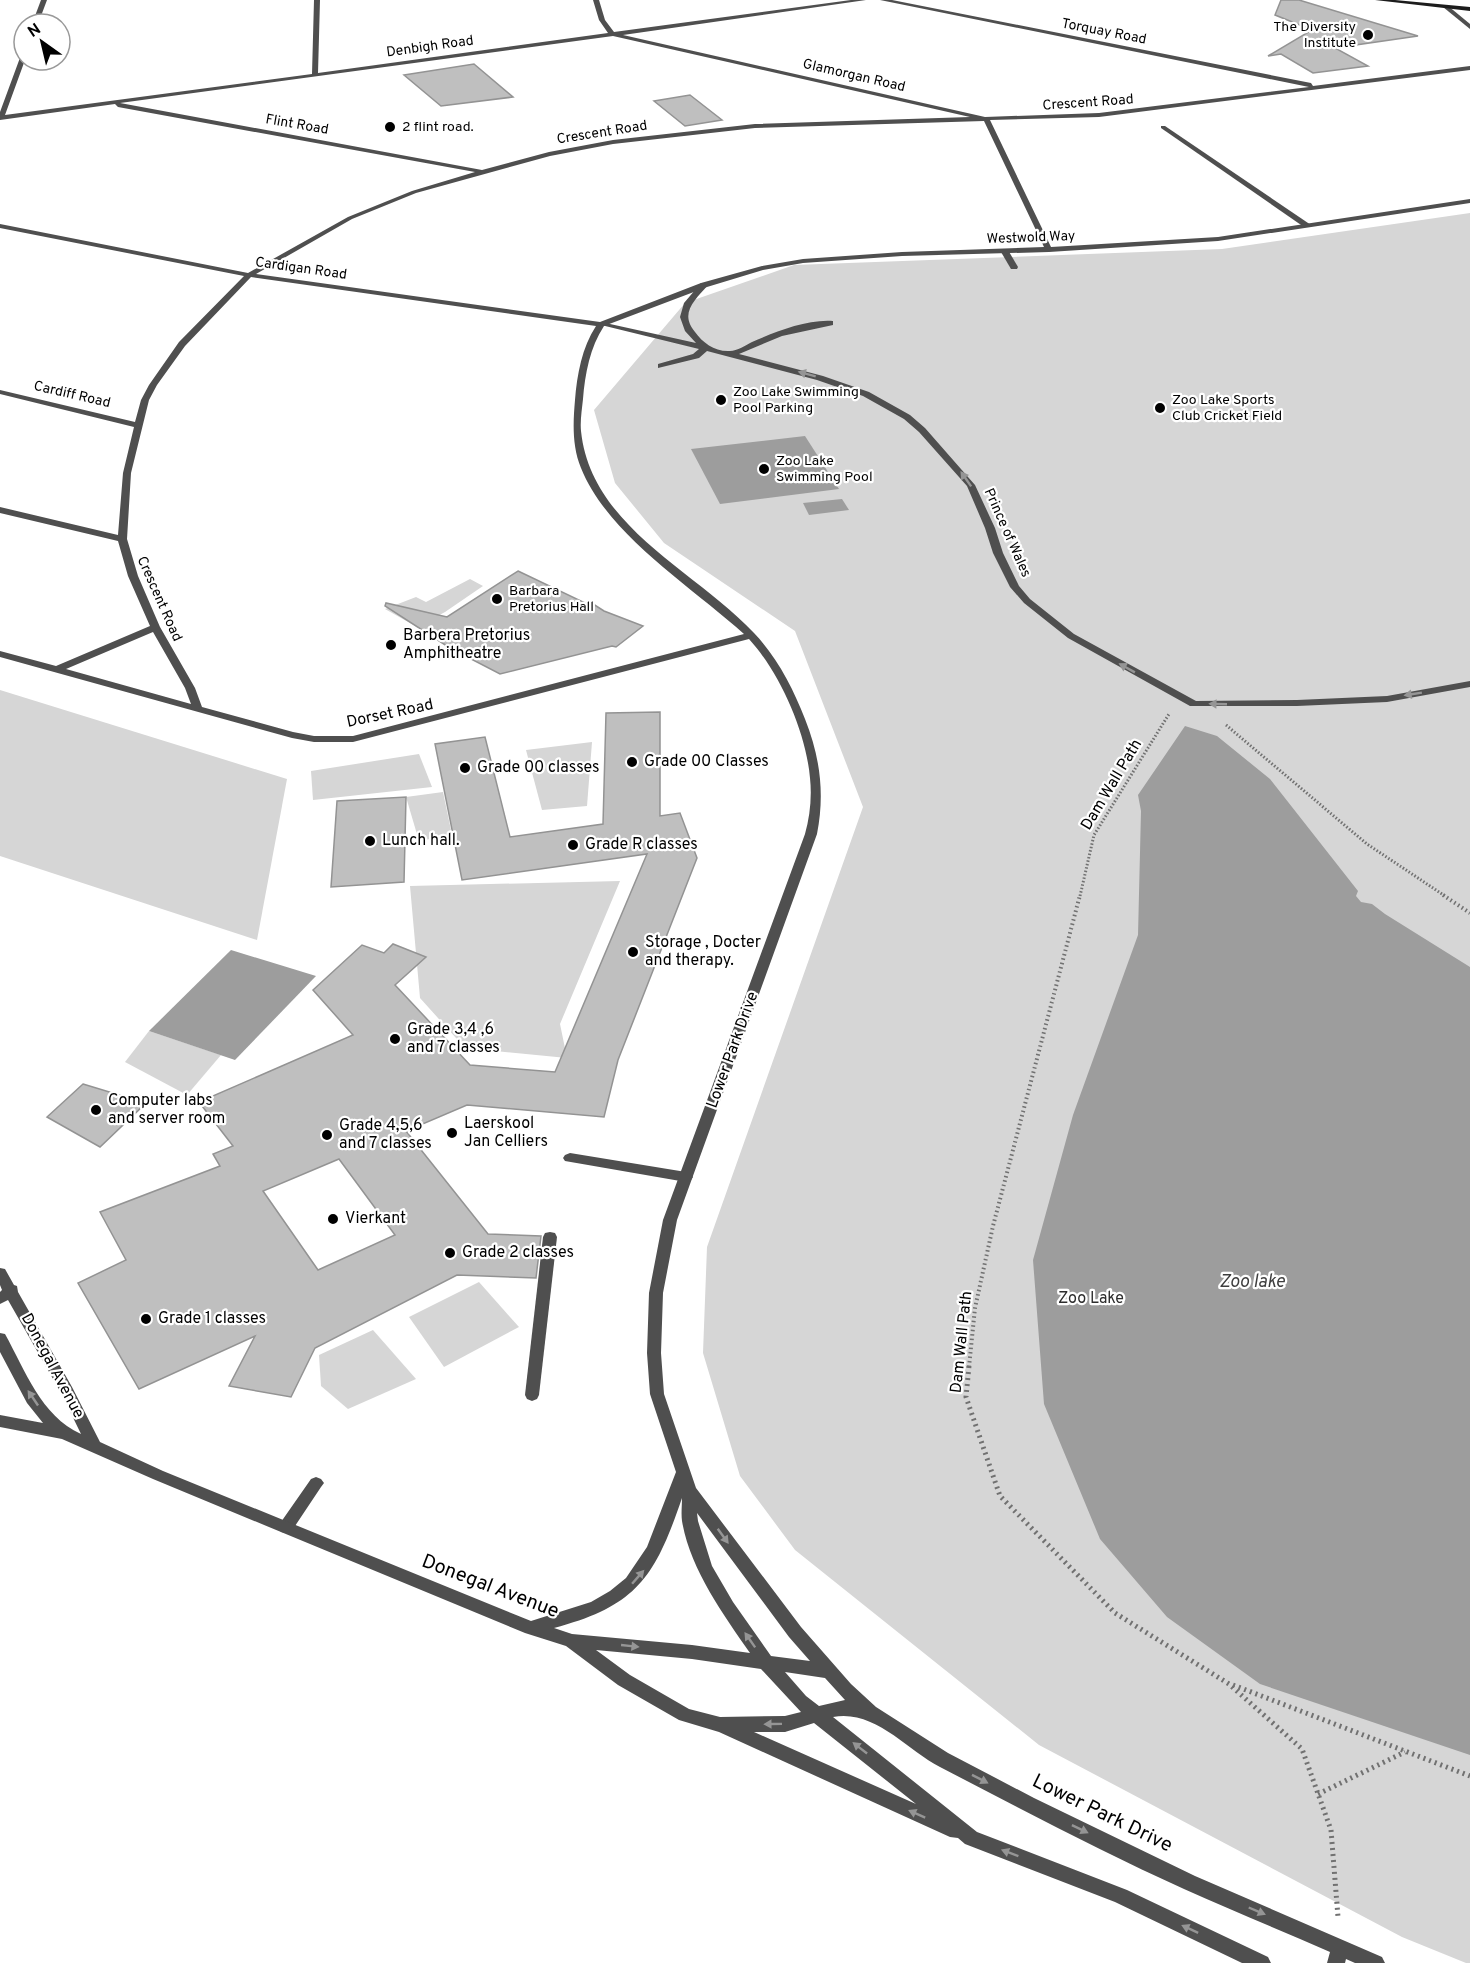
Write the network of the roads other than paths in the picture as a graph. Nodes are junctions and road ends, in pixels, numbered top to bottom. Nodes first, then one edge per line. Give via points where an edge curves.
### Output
1 (317, 0) edge
2 (596, 0) edge
3 (863, 0) edge
4 (883, 0) edge
5 (1378, 0) edge
6 (1445, 6) junction
7 (1470, 9) edge
8 (1470, 27) edge
9 (612, 34) junction
10 (1470, 68) edge
11 (18, 72) edge
12 (315, 75) junction
13 (1321, 87) junction
14 (108, 103) junction
15 (0, 118) edge
16 (986, 119) junction
17 (1163, 127) dead end
18 (483, 171) junction
19 (1470, 201) edge
20 (1307, 225) junction
21 (0, 226) edge
22 (1049, 250) junction
23 (1005, 252) junction
24 (1014, 267) dead end
25 (249, 275) junction
26 (704, 285) junction
27 (830, 322) dead end
28 (601, 324) junction
29 (705, 348) junction
30 (732, 354) junction
31 (661, 366) dead end
32 (0, 392) edge
33 (138, 424) junction
34 (0, 510) edge
35 (122, 539) junction
36 (155, 627) junction
37 (752, 635) junction
38 (0, 654) edge
39 (56, 670) junction
40 (1470, 684) edge
41 (197, 707) junction
42 (570, 1158) dead end
43 (686, 1177) junction
44 (550, 1237) dead end
45 (0, 1273) edge
46 (6, 1295) edge
47 (0, 1338) edge
48 (532, 1395) dead end
49 (0, 1421) edge
50 (85, 1429) junction
51 (64, 1433) junction
52 (94, 1446) junction
53 (683, 1472) junction
54 (316, 1483) dead end
55 (689, 1489) junction
56 (286, 1527) junction
57 (531, 1628) junction
58 (572, 1641) junction
59 (767, 1664) junction
60 (829, 1671) junction
61 (870, 1712) junction
62 (818, 1715) junction
63 (720, 1725) junction
64 (971, 1838) junction
65 (1338, 1955) edge
66 (1262, 1963) edge
67 (1376, 1963) edge

1 - 12 street
2 - 9 street via 602,20
3 - 9 street, Denbigh Road
4 - 13 street, Torquay Road
5 - 6 main road
6 - 7 main road
6 - 8 street
9 - 12 street, Denbigh Road
9 - 16 street, Glamorgan Road
10 - 13 street, Crescent Road
11 - 15 street
12 - 14 street, Denbigh Road
13 - 16 street, Crescent Road via 1099,115
14 - 15 street, Denbigh Road
14 - 18 street, Flint Road
16 - 18 street, Crescent Road via 767,125 684,133 549,154
16 - 22 street
17 - 20 street
18 - 25 street, Crescent Road via 414,192 350,218
19 - 20 street, Westwold Way
20 - 22 street, Westwold Way via 1218,238
21 - 25 street, Cardigan Road
22 - 23 street, Westwold Way
23 - 24 street
23 - 26 street, Westwold Way via 803,261
25 - 28 street, Cardigan Road
25 - 33 street, Crescent Road via 177,352 153,385
26 - 28 street, Westwold Way
26 - 29 street via 688,299 683,321
27 - 30 street via 770,336
28 - 29 street, Prince of Wales
28 - 37 street, Lower Park Drive via 588,349 574,416 587,475 607,506 644,547
29 - 30 street, Prince of Wales
29 - 31 street via 696,357
40 -> 30 street, Prince of Wales via 1387,699 1194,704 1071,636 1027,601 998,553 971,485 907,417 866,394 834,382
32 - 33 street, Cardiff Road
33 - 35 street, Crescent Road via 128,473
34 - 35 street
35 - 36 street, Crescent Road
36 - 39 street
36 - 41 street, Crescent Road
37 - 41 street, Dorset Road via 353,740 292,735
37 - 43 street, Lower Park Drive via 779,675 808,739 818,787 817,812
38 - 39 street, Dorset Road
39 - 41 street, Dorset Road
42 - 43 street
43 - 53 street, Lower Park Drive via 670,1221 656,1293 654,1353 657,1394
44 - 48 street
45 - 46 street, Donegal Avenue
46 - 50 street, Donegal Avenue via 67,1391
51 -> 47 street, Donegal Avenue via 32,1399
49 - 51 street, Donegal Avenue
50 - 51 street, Donegal Avenue
50 - 52 street, Donegal Avenue
51 - 52 street, Donegal Avenue
52 - 56 street, Donegal Avenue
53 - 55 street, Lower Park Drive
57 -> 53 street via 597,1607 627,1590 645,1569
54 - 56 street
59 -> 55 street, Lower Park Drive via 705,1568 690,1521
55 -> 60 street, Lower Park Drive via 795,1632
56 - 57 street, Donegal Avenue
57 - 58 street, Donegal Avenue
58 -> 59 street via 692,1652
58 - 63 street, Donegal Avenue via 624,1680 685,1714
59 - 60 street
59 - 62 street, Lower Park Drive
60 - 61 street, Lower Park Drive
61 - 62 street, Donegal Avenue via 848,1707
61 -> 65 street, Lower Park Drive via 942,1759 1028,1804
62 -> 63 street, Donegal Avenue via 785,1724
64 -> 62 street, Lower Park Drive
64 -> 63 street
66 -> 64 street, Lower Park Drive via 1121,1896
65 - 67 street, Lower Park Drive

